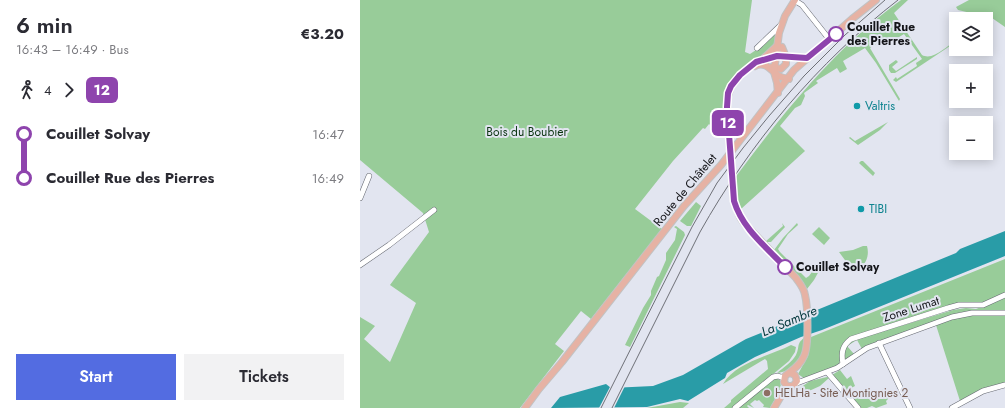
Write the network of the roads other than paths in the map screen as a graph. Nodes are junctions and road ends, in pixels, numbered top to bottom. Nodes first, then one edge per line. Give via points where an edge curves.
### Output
1 (795, 0) edge
2 (876, 0) edge
3 (781, 25) junction
4 (829, 39) junction
5 (780, 44) junction
6 (757, 48) dead end
7 (777, 56) junction
8 (788, 57) junction
9 (807, 58) junction
10 (764, 62) junction
11 (797, 68) junction
12 (774, 71) junction
13 (789, 79) junction
14 (778, 93) junction
15 (369, 176) dead end
16 (360, 198) edge
17 (434, 210) dead end
18 (360, 265) edge
19 (1005, 295) edge
20 (1005, 313) edge
21 (879, 343) junction
22 (843, 364) junction
23 (828, 373) junction
24 (795, 377) junction
25 (784, 378) junction
26 (1005, 385) edge
27 (787, 386) junction
28 (525, 408) edge
29 (735, 408) edge
30 (774, 408) edge
31 (858, 408) edge
32 (910, 408) edge
33 (952, 408) edge

1 - 3 main road
1 - 4 street
2 - 4 main road, Route de Châtelet
3 - 5 main road
3 - 6 street
4 - 9 main road, Route de Châtelet
5 - 7 main road
5 - 8 main road
5 - 10 main road
7 - 8 main road
7 - 10 main road
7 - 12 main road
8 - 9 main road
8 - 11 main road
8 - 12 main road via 784,67
9 - 11 main road, Route de Châtelet
10 - 12 main road
10 - 24 main road, bridge via 740,75 728,93 734,201 740,217 802,286 806,303 807,339 806,350
11 - 13 main road, Route de Châtelet
12 - 13 main road
12 - 14 main road
13 - 14 main road, Route de Châtelet
14 - 28 main road, Route de Châtelet via 721,165 684,206
15 - 16 street
17 - 18 street via 389,246
19 - 22 street, Zone Lumat via 984,305 959,305 851,339 844,346
20 - 21 street via 960,315
21 - 22 street
21 - 32 street
22 - 23 street
23 - 24 street via 807,380
23 - 31 street
24 - 25 main road via 786,374
24 - 27 main road via 793,386
25 - 27 main road
25 - 29 street via 773,377
26 - 33 street via 983,390
27 - 30 main road

